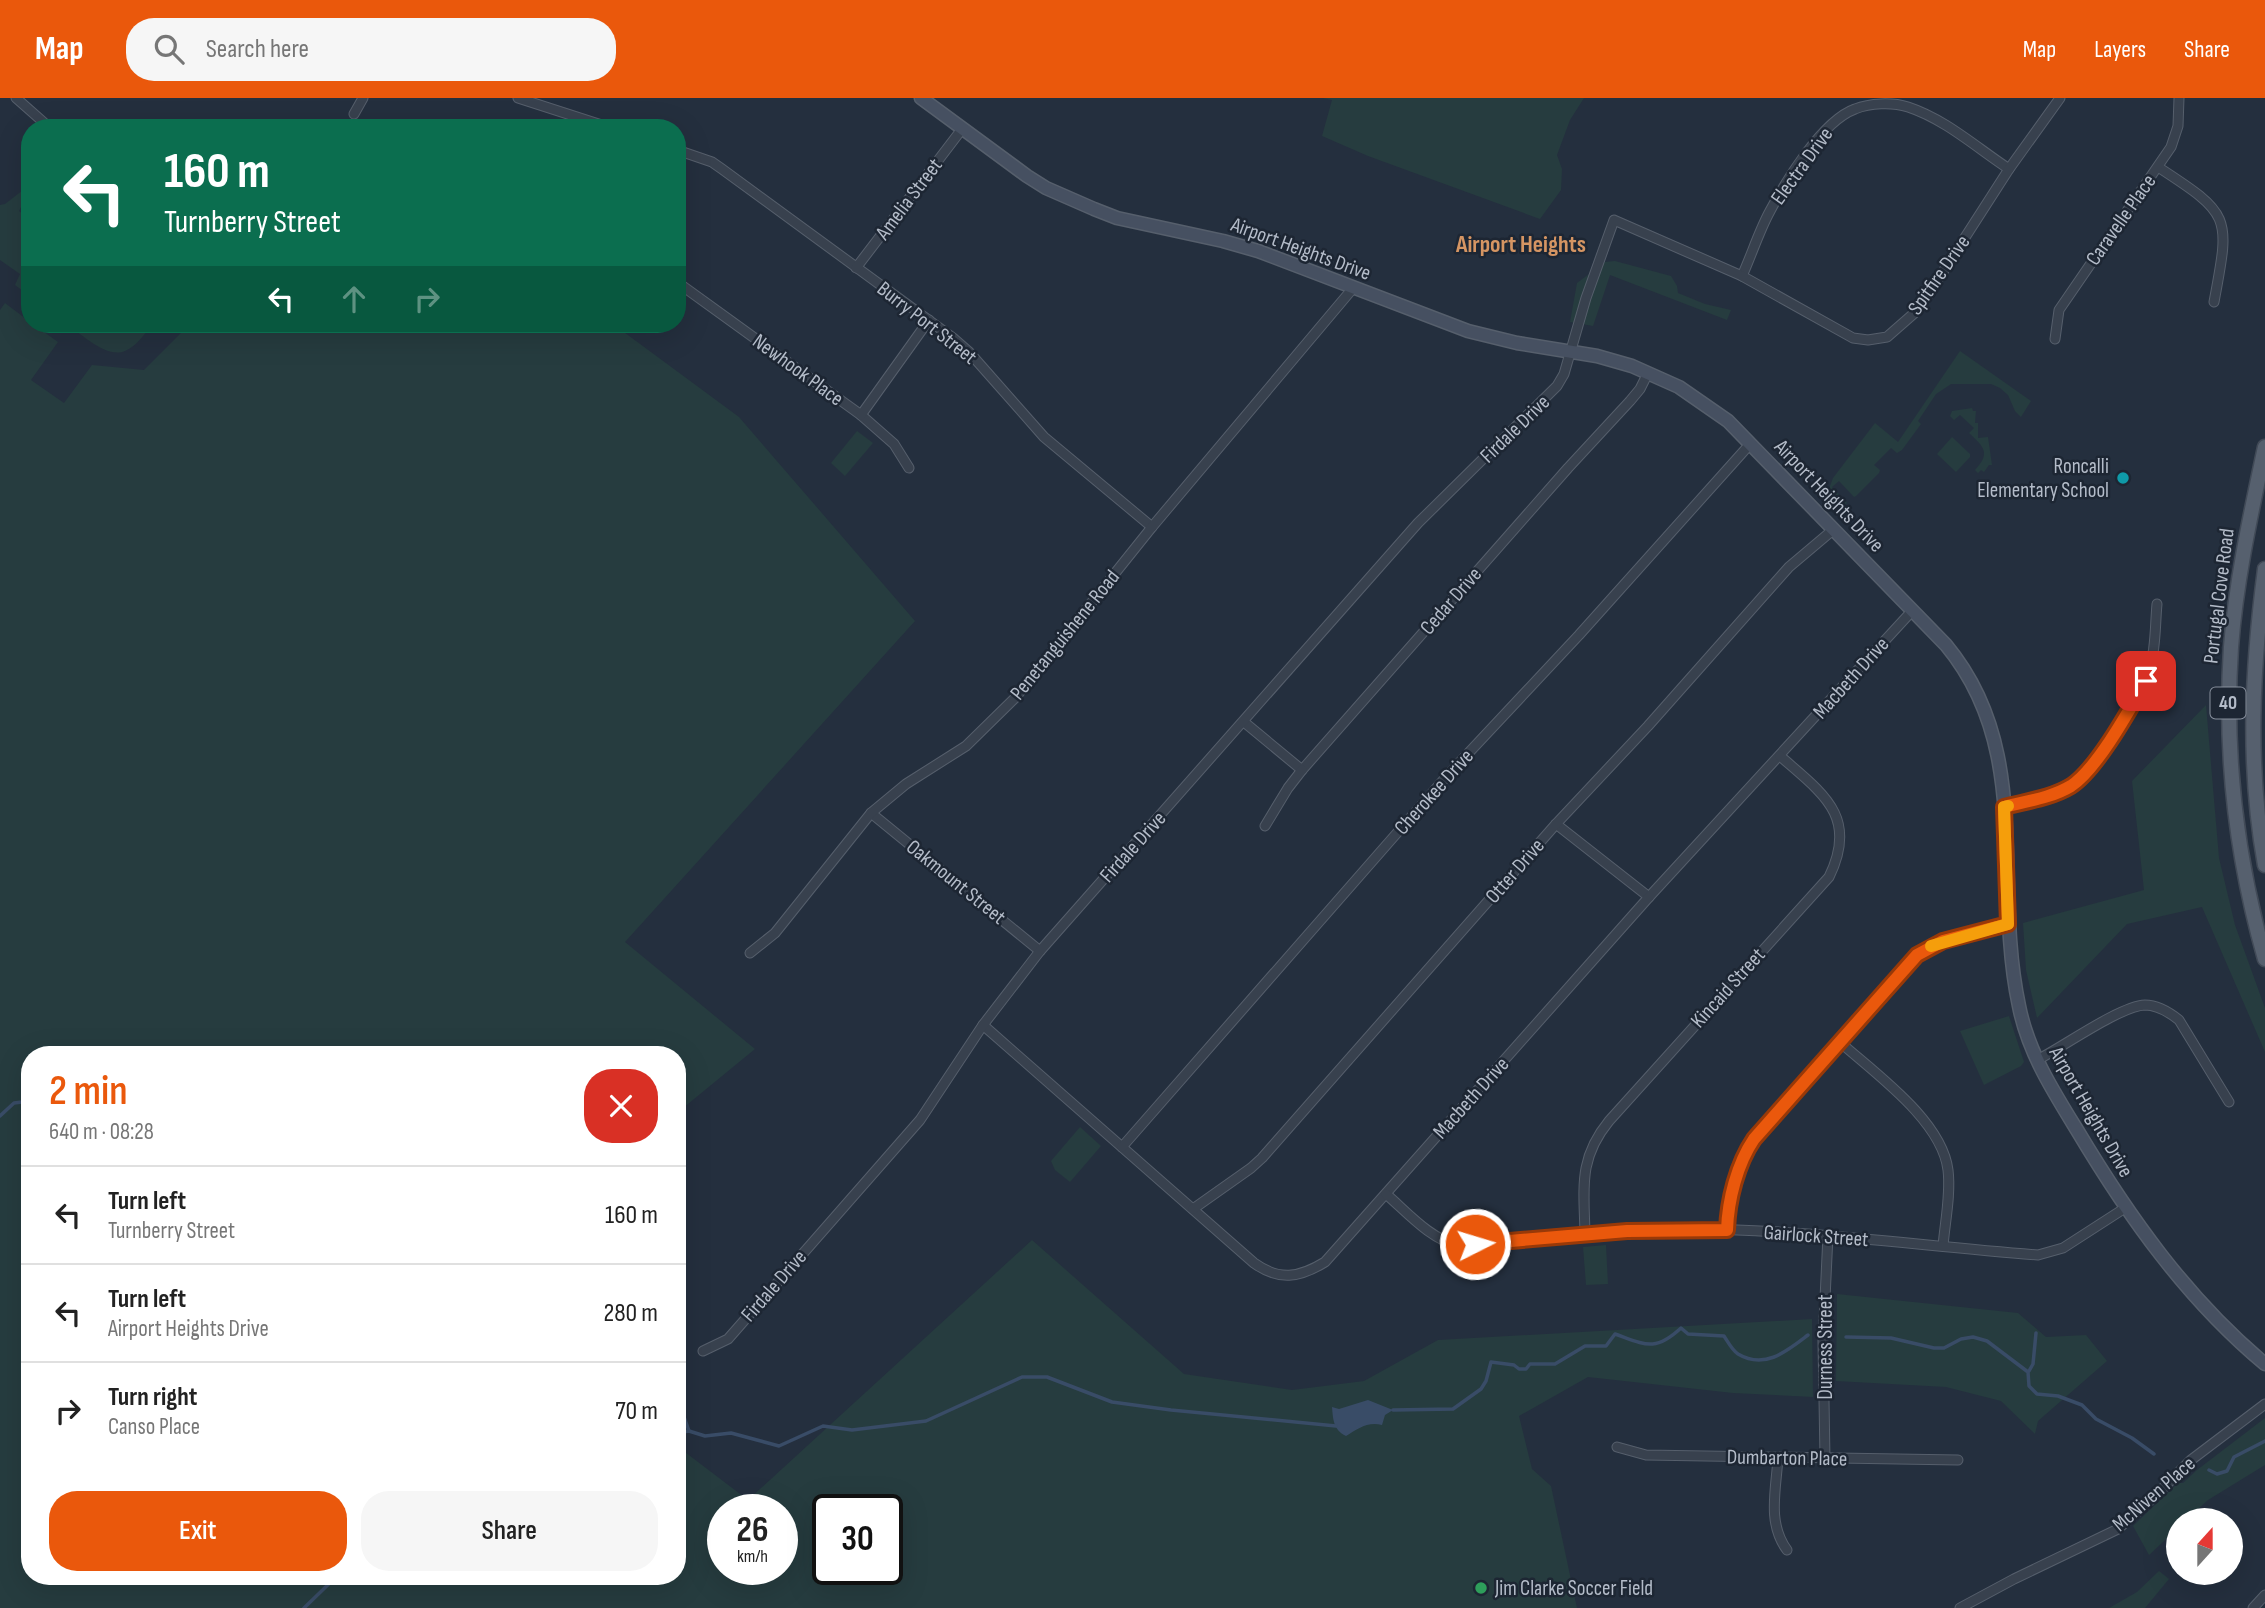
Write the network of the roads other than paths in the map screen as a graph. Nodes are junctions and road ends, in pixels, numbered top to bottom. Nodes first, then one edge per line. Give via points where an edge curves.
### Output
1 (16, 98) edge
2 (363, 98) edge
3 (518, 98) edge
4 (921, 98) edge
5 (2060, 98) edge
6 (2179, 98) edge
7 (354, 114) dead end
8 (40, 119) edge
9 (583, 119) edge
10 (962, 129) junction
11 (686, 153) edge
12 (2158, 167) junction
13 (2009, 169) junction
14 (1614, 220) joint
15 (856, 268) junction
16 (1742, 276) junction
17 (1354, 287) junction
18 (686, 289) edge
19 (2214, 302) dead end
20 (929, 320) junction
21 (2055, 339) dead end
22 (1570, 351) junction
23 (1648, 373) junction
24 (861, 415) junction
25 (1751, 443) junction
26 (2265, 447) edge
27 (909, 468) dead end
28 (1152, 527) junction
29 (1834, 529) junction
30 (2265, 569) edge
31 (2157, 604) dead end
32 (1912, 611) junction
33 (2265, 643) edge
34 (2253, 690) junction
35 (1244, 722) junction
36 (1780, 756) junction
37 (1302, 771) junction
38 (2004, 807) junction
39 (871, 813) junction
40 (1556, 824) junction
41 (1265, 826) dead end
42 (2265, 864) edge
43 (1649, 897) junction
44 (2008, 924) junction
45 (1040, 951) junction
46 (750, 953) dead end
47 (2265, 959) edge
48 (983, 1025) junction
49 (1841, 1043) junction
50 (2037, 1060) junction
51 (2230, 1102) dead end
52 (1122, 1147) junction
53 (1386, 1194) junction
54 (2125, 1208) junction
55 (1194, 1209) junction
56 (1727, 1230) junction
57 (1585, 1234) junction
58 (1828, 1236) junction
59 (1943, 1246) junction
60 (703, 1351) dead end
61 (2265, 1364) edge
62 (2265, 1404) edge
63 (1617, 1447) dead end
64 (1778, 1458) junction
65 (1825, 1459) junction
66 (1958, 1460) dead end
67 (1787, 1550) dead end
68 (2265, 1595) edge
69 (1960, 1608) edge
70 (2253, 1608) edge

1 - 8 street
2 - 7 street
3 - 9 street
4 - 10 street, Airport Heights Drive
5 - 13 street, Spitfire Drive
6 - 12 street, Caravelle Place via 2177,134
10 - 15 street, Amelia Street
10 - 17 street, Airport Heights Drive via 1046,188 1082,204 1117,218 1258,251
11 - 15 street, Burry Port Street via 722,169
12 - 19 street via 2207,200 2218,213 2224,242
12 - 21 street, Caravelle Place via 2059,310
13 - 16 street, Spitfire Drive via 1919,309 1887,337 1853,338
13 - 16 street, Electra Drive via 1921,112 1888,104 1854,109 1819,136 1770,212
14 - 16 street, Spitfire Drive
14 - 22 street, Firdale Drive
15 - 20 street, Burry Port Street
17 - 22 street, Airport Heights Drive via 1481,335
17 - 28 street, Penetanguishene Road
18 - 24 street, Newhook Place
20 - 24 street
20 - 28 street, Burry Port Street via 969,352 1044,437
22 - 23 street, Airport Heights Drive
22 - 35 street, Firdale Drive via 1564,374 1549,396 1418,523
23 - 25 street, Airport Heights Drive via 1711,407
23 - 37 street, Cedar Drive via 1635,395
24 - 27 street, Newhook Place via 894,444
25 - 29 street, Airport Heights Drive
25 - 52 street, Cherokee Drive via 1446,777
26 - 47 main road, Portugal Cove Road / 40 via 2235,606 2228,712 2234,810
28 - 39 street, Penetanguishene Road via 1015,698 966,746 906,784
29 - 32 street, Airport Heights Drive
29 - 40 street, Otter Drive via 1789,566
30 - 34 main road, Portugal Cove Road / 40
31 - 38 street via 2146,681 2095,762 2064,790
32 - 36 street, Macbeth Drive
32 - 38 street, Airport Heights Drive via 1950,650 1977,690 1993,733
33 - 34 street
34 - 42 main road, Portugal Cove Road / 40 via 2253,764
35 - 37 street
35 - 45 street, Firdale Drive
36 - 43 street, Macbeth Drive
36 - 57 street, Kincaid Street via 1834,812 1840,825 1836,862 1829,877 1596,1139 1585,1170
37 - 41 street, Cedar Drive
38 - 44 street, Airport Heights Drive
39 - 45 street, Oakmount Street
39 - 46 street, Penetanguishene Road via 775,933
40 - 43 street
40 - 55 street, Otter Drive via 1262,1158
43 - 53 street, Macbeth Drive
44 - 49 street via 1924,950
44 - 50 street, Airport Heights Drive via 2019,1009
45 - 48 street, Firdale Drive
48 - 52 street, Macbeth Drive
48 - 60 street, Firdale Drive via 919,1120 728,1339
49 - 56 street via 1749,1147 1730,1204
49 - 59 street via 1923,1116 1945,1153 1949,1173
50 - 51 street via 2121,1012 2145,1005 2156,1007 2179,1020
50 - 54 street, Airport Heights Drive
52 - 55 street, Macbeth Drive
53 - 55 street, Macbeth Drive via 1325,1262 1296,1275 1267,1272
53 - 57 street, Gairlock Street via 1436,1237 1459,1246
54 - 59 street, Gairlock Street via 2052,1253
54 - 61 street, Airport Heights Drive via 2180,1280
56 - 57 street, Gairlock Street
56 - 58 street, Gairlock Street
58 - 59 street, Gairlock Street
58 - 65 street, Durness Street
62 - 69 street, McNiven Place via 2191,1460 2118,1529
63 - 64 street, Dumbarton Place via 1646,1455
64 - 65 street, Dumbarton Place
64 - 67 street via 1774,1518 1779,1540
65 - 66 street, Dumbarton Place
68 - 70 street

